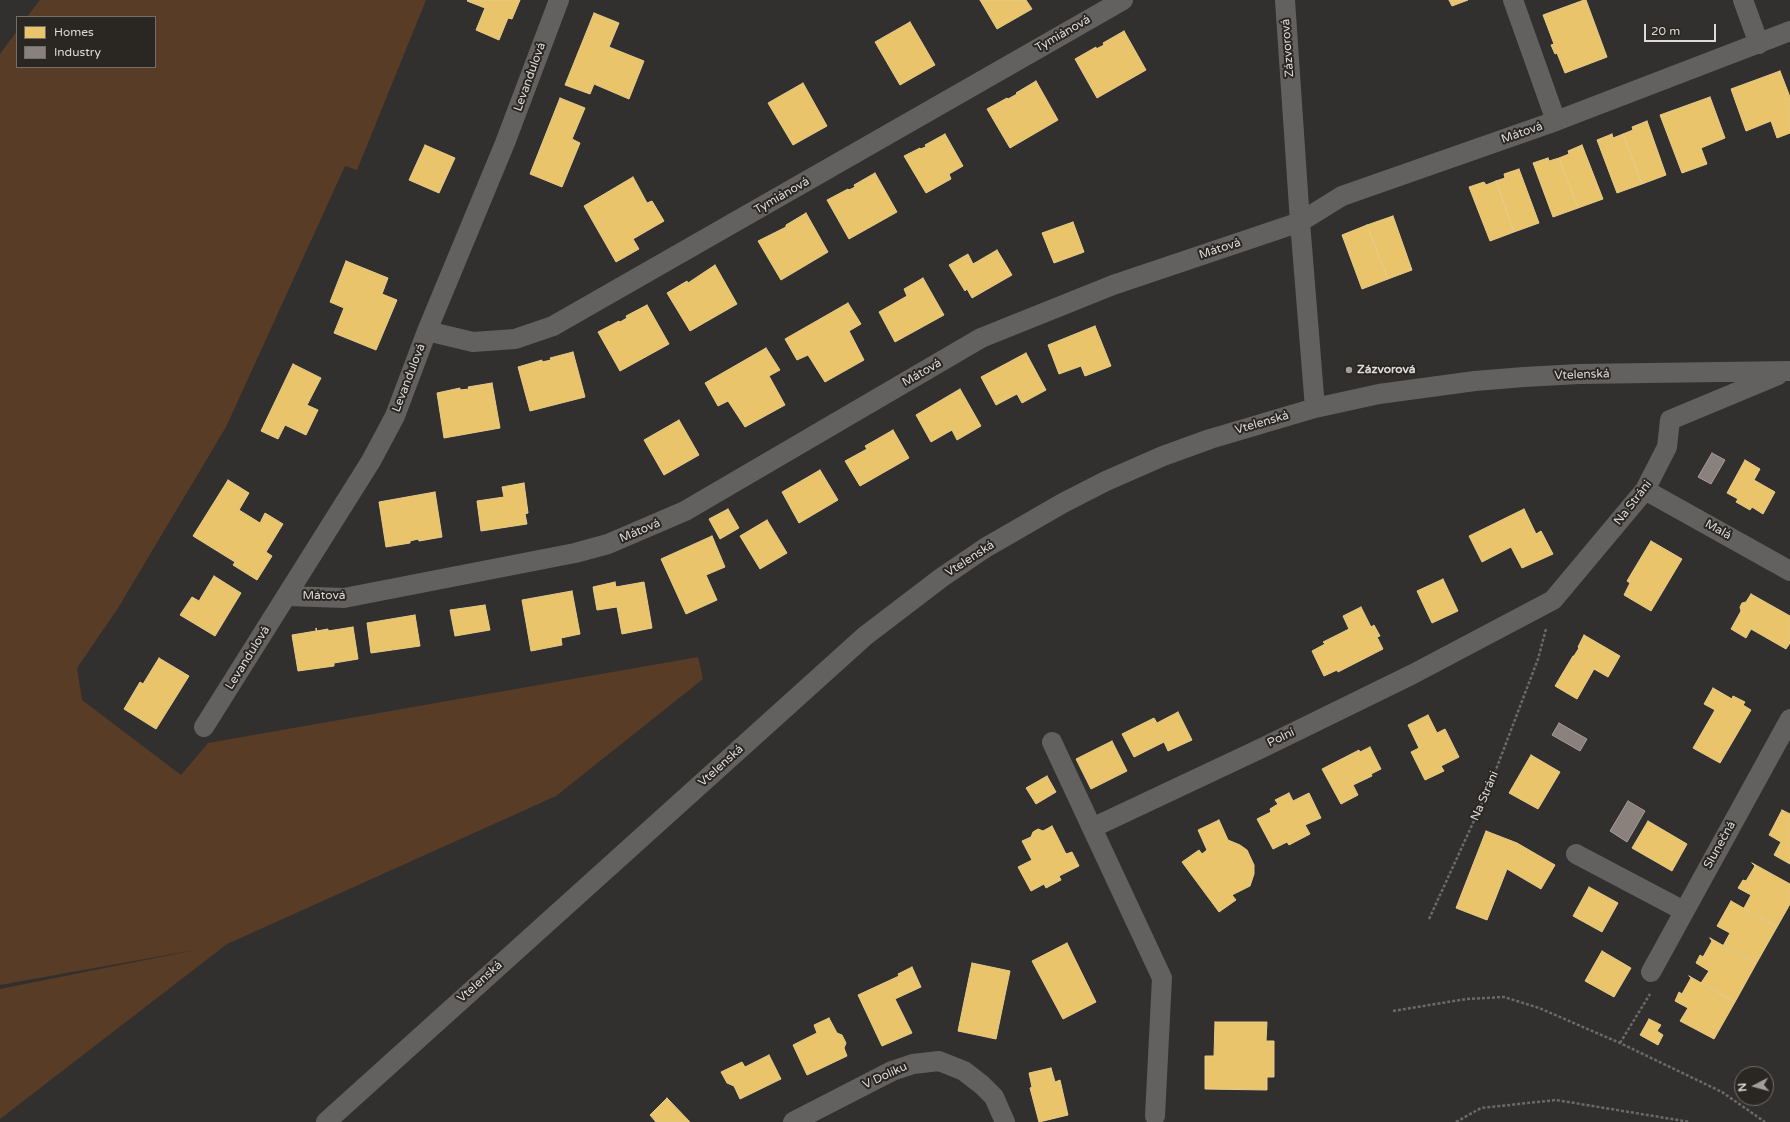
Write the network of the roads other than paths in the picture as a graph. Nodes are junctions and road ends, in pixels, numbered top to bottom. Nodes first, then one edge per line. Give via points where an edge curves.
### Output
1 (559, 0) edge
2 (1123, 0) edge
3 (1284, 0) edge
4 (1513, 0) edge
5 (1743, 0) edge
6 (1790, 31) edge
7 (1759, 44) junction
8 (1556, 121) junction
9 (1300, 222) junction
10 (427, 331) junction
11 (1790, 371) edge
12 (1315, 408) junction
13 (1645, 490) junction
14 (1790, 571) edge
15 (288, 596) junction
16 (1553, 600) joint
17 (1790, 719) edge
18 (204, 727) dead end
19 (1052, 742) dead end
20 (1092, 828) junction
21 (1576, 854) dead end
22 (1684, 911) junction
23 (1651, 972) road end
24 (1155, 1116) dead end
25 (326, 1122) edge
26 (793, 1122) edge
27 (1005, 1122) edge

1 - 10 street, Levandulová via 505,143
2 - 10 street, Tymiánová via 553,326 515,339 473,342
3 - 9 street, Zázvorová
4 - 8 street, Mátová
5 - 7 street
6 - 7 street, Mátová
7 - 8 street, Mátová
8 - 9 street, Mátová via 1342,196
9 - 12 street, Zázvorová
9 - 15 street, Mátová via 1113,285 981,338 685,511 608,544 575,553 344,598
10 - 15 street, Levandulová via 395,416 372,461
11 - 12 street, Vtelenská via 1579,374 1510,378 1422,388
11 - 13 street, Na Stráni via 1670,420 1667,447
12 - 25 street, Vtelenská via 1210,439 1106,481 1019,527 941,578 865,636
13 - 14 street, Malá
13 - 16 street, Na Stráni
15 - 18 street, Levandulová
16 - 20 street, Polní via 1406,677
17 - 22 street, Slunečná
19 - 20 street
20 - 24 street via 1162,978
21 - 22 street
22 - 23 street, Slunečná
26 - 27 street, V Dolíku via 892,1071 913,1064 939,1061 964,1072 982,1085 994,1097

